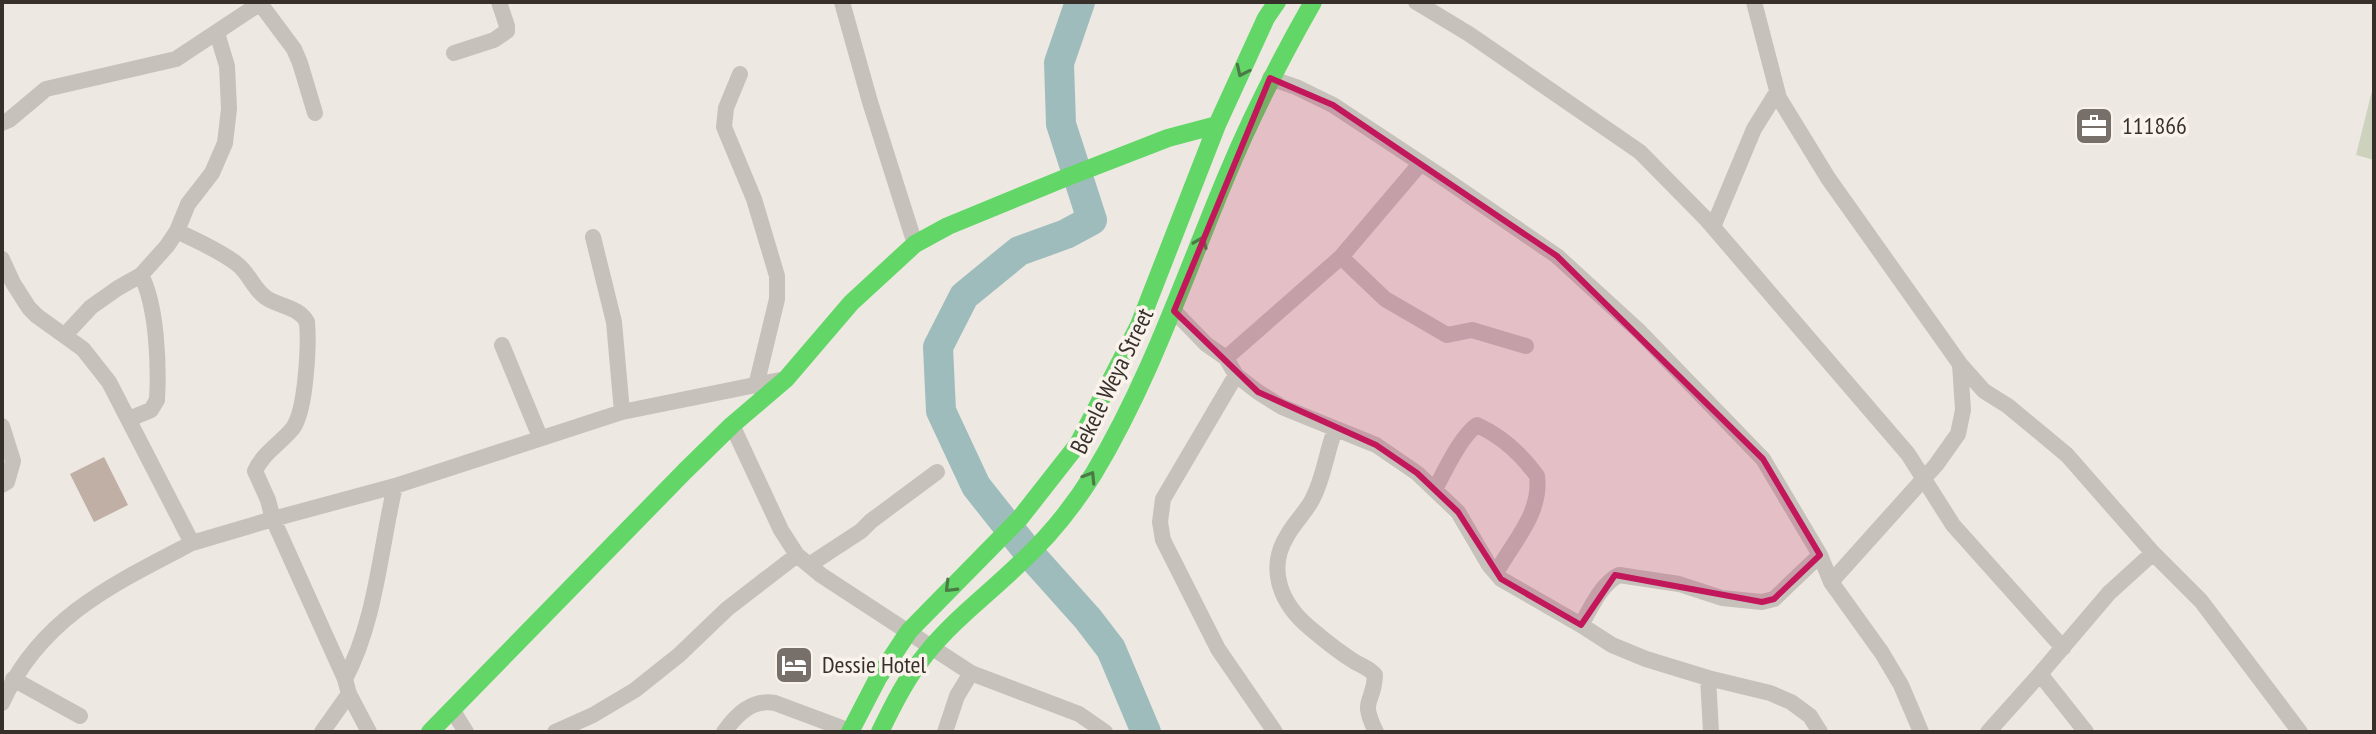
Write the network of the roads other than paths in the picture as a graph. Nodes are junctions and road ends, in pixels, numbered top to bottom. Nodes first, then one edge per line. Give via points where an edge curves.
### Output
1 (260, 2) edge
2 (499, 2) edge
3 (1277, 2) edge
4 (1313, 2) edge
5 (1416, 2) edge
6 (1754, 2) edge
7 (847, 4) edge
8 (217, 33) junction
9 (454, 53) dead end
10 (740, 74) dead end
11 (1270, 78) junction
12 (1777, 92) junction
13 (315, 113) dead end
14 (2, 123) edge
15 (1217, 125) junction
16 (1420, 164) junction
17 (1713, 227) junction
18 (177, 231) junction
19 (593, 237) dead end
20 (915, 244) junction
21 (1341, 257) junction
22 (2, 259) edge
23 (141, 275) junction
24 (1174, 311) junction
25 (65, 335) junction
26 (502, 345) dead end
27 (1526, 346) dead end
28 (1226, 358) junction
29 (1960, 364) junction
30 (1236, 375) junction
31 (786, 379) junction
32 (756, 386) junction
33 (622, 412) junction
34 (129, 419) junction
35 (732, 425) junction
36 (2, 426) edge
37 (1335, 430) junction
38 (540, 437) junction
39 (937, 472) dead end
40 (1923, 477) junction
41 (2, 485) edge
42 (395, 486) junction
43 (1435, 489) junction
44 (273, 519) junction
45 (192, 543) junction
46 (2153, 553) junction
47 (1820, 555) junction
48 (803, 560) junction
49 (1496, 573) junction
50 (1831, 582) junction
51 (1581, 625) junction
52 (909, 631) junction
53 (931, 647) junction
54 (2063, 648) junction
55 (971, 673) junction
56 (2040, 674) junction
57 (1708, 678) junction
58 (13, 679) junction
59 (347, 686) junction
60 (2, 703) edge
61 (453, 711) junction
62 (80, 716) dead end
63 (850, 731) edge
64 (322, 732) edge
65 (369, 732) edge
66 (430, 732) edge
67 (466, 732) edge
68 (555, 732) edge
69 (724, 732) edge
70 (880, 732) edge
71 (945, 732) edge
72 (1105, 732) edge
73 (1275, 732) edge
74 (1376, 732) edge
75 (1711, 732) edge
76 (1820, 732) edge
77 (1921, 732) edge
78 (1988, 732) edge
79 (2086, 732) edge
80 (2300, 732) edge

1 - 8 street
1 - 13 street via 294,49
2 - 9 street via 507,31
3 -> 15 main road
4 - 11 main road, Bekele Weya Street
5 - 17 street via 1640,152
6 - 12 street
7 - 20 street via 870,102
8 - 14 street via 166,63 46,89
8 - 18 street via 227,66 225,143
10 - 32 street via 724,127 754,199 777,276 777,299
11 - 16 street via 1333,105
24 -> 11 main road, Bekele Weya Street
12 - 17 street via 1754,129
12 - 29 street via 1828,178
15 - 20 main road via 1168,138
15 -> 52 main road via 1139,325 1078,444 1020,518
16 - 21 street
16 - 47 street via 1557,256 1640,332 1763,459
17 - 40 street
18 - 23 street
18 - 44 street via 238,264 257,290 307,322 299,418 255,471
19 - 33 street via 614,322
20 - 31 main road via 851,303
21 - 27 street via 1385,299 1447,335 1472,330
21 - 28 street
22 - 25 street via 29,308
23 - 25 street via 91,307
23 - 34 street via 154,311 157,400 151,410
24 - 28 street
53 -> 24 main road, Bekele Weya Street via 1044,540 1094,473
25 - 34 street via 109,382
26 - 38 street
28 - 30 street
29 - 40 street via 1963,410 1958,434
29 - 46 street via 1984,391 2067,455
30 - 37 street via 1282,407
30 - 73 street via 1163,499 1160,522 1163,540 1218,649
31 - 32 street
31 - 35 main road
32 - 33 street
33 - 38 street
34 - 45 street
35 - 48 street via 781,530
35 - 61 main road
36 - 41 street via 13,461
37 - 43 street via 1376,445
37 - 74 street via 1316,490 1279,554 1280,591 1309,628 1375,675 1366,707
38 - 42 street
39 - 48 street via 861,531
40 - 50 street
40 - 54 street via 1953,525
42 - 44 street
42 - 59 street via 372,600
43 - 49 street via 1458,512
43 - 49 street via 1477,425 1498,437 1537,476 1535,505
44 - 45 street
44 - 59 street
45 - 58 street via 113,584 53,628
46 - 54 street via 2109,593
46 - 80 street via 2201,601
47 - 50 street
47 - 51 street via 1774,599 1762,602 1614,576
48 - 52 street
48 - 68 street via 727,609 635,690
49 - 51 street
50 - 77 street via 1882,653
51 - 57 street via 1612,645
52 - 53 street
52 - 63 main road
53 - 55 street
53 - 70 main road, Bekele Weya Street
54 - 56 street
55 - 71 street
55 - 72 street via 1079,714
56 - 78 street
56 - 79 street
57 - 75 street
57 - 76 street via 1791,702
58 - 60 street
58 - 62 street
59 - 64 street
59 - 65 street
61 - 66 main road
61 - 67 street
63 - 69 street via 765,701 749,706

